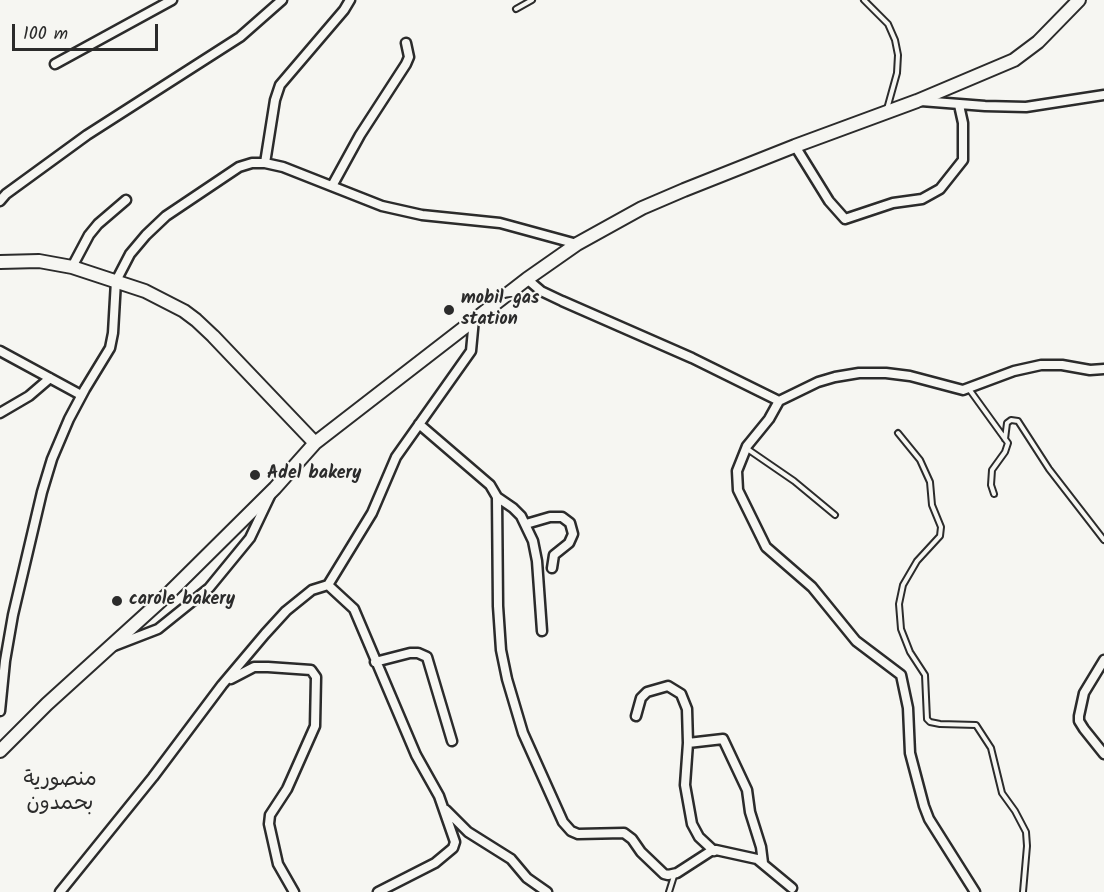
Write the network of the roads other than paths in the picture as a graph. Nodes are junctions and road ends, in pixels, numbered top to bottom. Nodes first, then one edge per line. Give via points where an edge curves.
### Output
1 (171, 0) edge
2 (282, 0) edge
3 (350, 0) edge
4 (532, 0) edge
5 (864, 0) edge
6 (1079, 0) edge
7 (516, 9) dead end
8 (406, 43) dead end
9 (55, 64) dead end
10 (1104, 95) edge
11 (917, 101) junction
12 (959, 105) junction
13 (885, 113) junction
14 (795, 146) junction
15 (266, 163) junction
16 (332, 186) junction
17 (126, 200) dead end
18 (0, 201) edge
19 (577, 244) junction
20 (0, 262) edge
21 (72, 267) junction
22 (527, 279) junction
23 (116, 281) junction
24 (474, 319) junction
25 (0, 351) edge
26 (1104, 369) edge
27 (50, 378) junction
28 (969, 389) junction
29 (81, 395) junction
30 (779, 401) junction
31 (0, 413) edge
32 (419, 424) junction
33 (898, 433) dead end
34 (1005, 438) junction
35 (315, 443) junction
36 (746, 448) junction
37 (275, 488) junction
38 (994, 495) dead end
39 (497, 497) junction
40 (835, 515) dead end
41 (526, 524) junction
42 (1104, 540) edge
43 (552, 568) dead end
44 (328, 585) junction
45 (542, 631) dead end
46 (111, 647) junction
47 (1104, 660) edge
48 (375, 662) junction
49 (222, 685) junction
50 (0, 711) edge
51 (636, 716) dead end
52 (452, 741) dead end
53 (688, 743) junction
54 (0, 751) edge
55 (1104, 754) edge
56 (444, 808) junction
57 (714, 851) junction
58 (763, 863) junction
59 (675, 873) junction
60 (792, 888) dead end
61 (60, 892) edge
62 (294, 892) edge
63 (378, 892) edge
64 (547, 892) edge
65 (669, 892) edge
66 (975, 892) edge
67 (1023, 892) edge

1 - 9 street
2 - 18 street via 240,37 87,135
3 - 15 street via 280,85
4 - 7 lane
5 - 13 lane via 888,24 898,55
6 - 11 main road via 1038,42 1014,60
8 - 16 street via 406,64
10 - 12 street via 1026,106
11 - 12 street
11 - 13 main road
12 - 14 street via 963,160 940,189 922,199 893,203 845,219 829,201
13 - 14 main road
14 - 19 main road via 642,208
15 - 16 street
15 - 23 street via 239,167 166,216 130,254
16 - 19 street via 402,211 500,223
17 - 21 street via 89,235
19 - 22 main road
20 - 21 main road via 39,261
21 - 23 main road
22 - 24 main road
22 - 30 street via 541,291
23 - 29 street via 110,348
23 - 35 main road via 152,294 196,320
24 - 32 street via 471,351
24 - 35 main road
25 - 27 street
26 - 28 street via 1041,365
27 - 29 street
27 - 31 street
28 - 30 street via 954,389 910,376 858,373 818,382
28 - 34 lane
29 - 50 street via 56,449 42,492 8,641
30 - 36 street
32 - 39 street via 490,485
32 - 44 street via 396,457 372,513
33 - 67 lane via 920,460 941,527 940,536 917,561 903,585 899,622 910,652 925,675 927,719 933,723 976,724 991,748 1002,793 1026,832
34 - 38 lane via 1008,448 992,470
34 - 42 lane via 1009,421 1015,419
35 - 37 main road
36 - 40 lane
36 - 66 street via 736,482 766,547 812,587 856,640 901,675 908,708 910,753 924,806
37 - 46 main road
37 - 46 street via 250,538 209,588 158,629
39 - 41 street
39 - 59 street via 501,650 523,733 559,815 578,834 624,833 664,874
41 - 43 street via 550,517 562,517 570,523 573,534 569,543 554,555
41 - 45 street via 537,561
44 - 48 street via 354,609
44 - 49 street via 312,590 286,611
46 - 54 main road
47 - 55 street via 1084,693 1079,716
48 - 52 street via 410,653 426,657
48 - 56 street
49 - 61 street
49 - 62 street via 254,667 311,670 316,677 315,726 269,824 278,864
51 - 53 street via 647,692 668,686 681,694 687,709
53 - 57 street via 685,785 692,824
53 - 58 street via 723,739 747,790
56 - 63 street via 455,842 453,848 435,863
56 - 64 street via 468,832 511,859 527,878
57 - 58 street
57 - 59 street
58 - 60 street
59 - 65 lane

